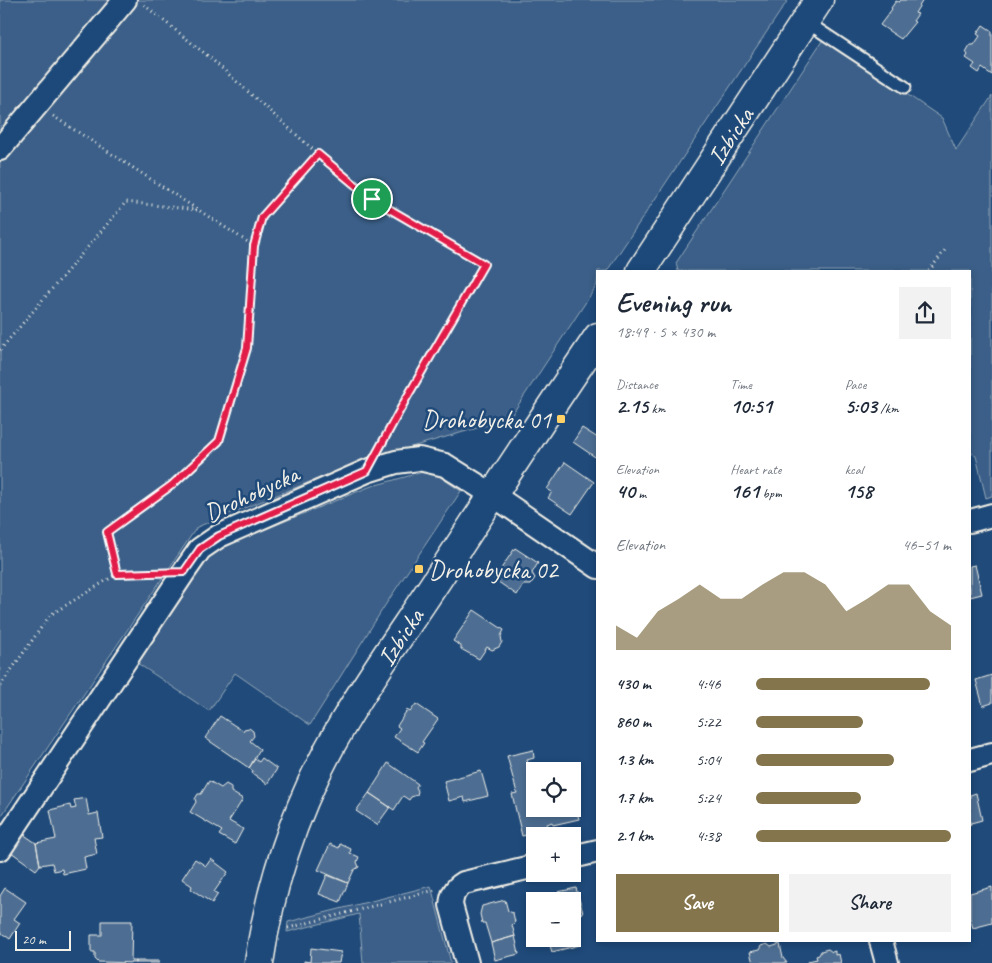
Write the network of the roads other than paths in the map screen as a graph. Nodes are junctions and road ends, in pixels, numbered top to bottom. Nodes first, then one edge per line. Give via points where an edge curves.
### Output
1 (125, 0) edge
2 (812, 10) edge
3 (905, 87) dead end
4 (0, 149) edge
5 (642, 270) edge
6 (596, 340) edge
7 (492, 495) junction
8 (992, 515) edge
9 (971, 521) edge
10 (596, 566) edge
11 (992, 754) edge
12 (971, 760) edge
13 (0, 849) edge
14 (596, 851) edge
15 (581, 855) edge
16 (526, 868) edge
17 (882, 942) edge
18 (259, 963) edge
19 (467, 963) edge
20 (887, 963) edge

1 - 4 street
2 - 3 lane
2 - 5 street, Izbicka
6 - 7 street, Izbicka
7 - 10 street, Drohobycka
7 - 13 street, Drohobycka via 445,465 419,459 396,462 367,471 219,536 200,549
7 - 18 street, Izbicka via 354,708 318,772 286,850 264,931
8 - 9 street
11 - 12 street
14 - 15 street
16 - 19 street via 457,888 451,906
17 - 20 street

